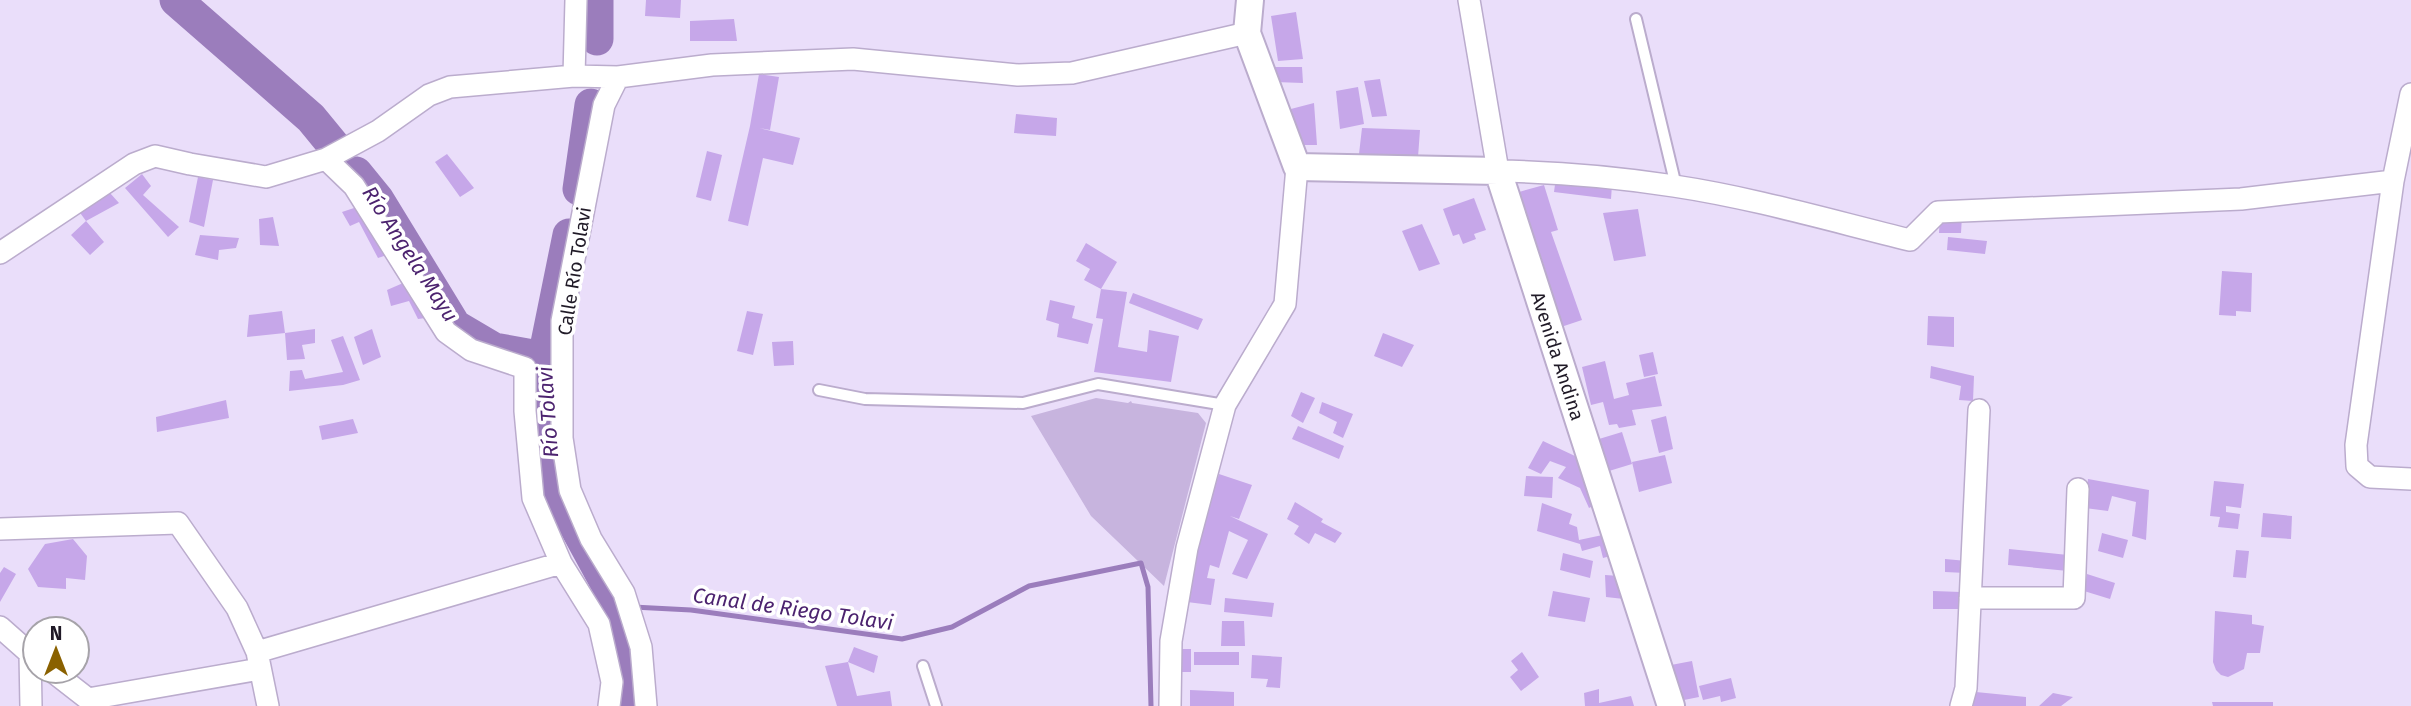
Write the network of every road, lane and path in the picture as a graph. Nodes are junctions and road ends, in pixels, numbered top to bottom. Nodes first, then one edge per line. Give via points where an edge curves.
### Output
1 (576, 0) edge
2 (1250, 0) edge
3 (1469, 0) edge
4 (1636, 19) dead end
5 (1247, 33) junction
6 (574, 76) junction
7 (618, 77) junction
8 (2411, 94) edge
9 (326, 159) junction
10 (1297, 167) junction
11 (1498, 171) junction
12 (2393, 181) junction
13 (1676, 186) junction
14 (0, 253) edge
15 (819, 390) dead end
16 (1225, 405) junction
17 (1979, 410) dead end
18 (2411, 479) edge
19 (2078, 489) dead end
20 (0, 529) edge
21 (561, 563) junction
22 (1970, 598) junction
23 (0, 627) edge
24 (21, 645) edge
25 (259, 660) junction
26 (923, 666) dead end
27 (32, 685) edge
28 (70, 685) edge
29 (31, 706) edge
30 (268, 706) edge
31 (609, 706) edge
32 (646, 706) edge
33 (936, 706) edge
34 (1170, 706) edge
35 (1671, 706) edge
36 (1961, 706) edge

1 - 6 street
2 - 5 street
3 - 11 street, Avenida Andina
4 - 13 lane
5 - 7 street via 1072,73 1018,75 853,59 712,65
5 - 10 street
6 - 7 street
6 - 9 street via 450,87
7 - 32 street, Calle Río Tolavi via 604,105 562,321 562,438 570,490 591,539 624,593 641,648
8 - 12 street
9 - 14 street via 266,177 155,156 134,164
9 - 21 street via 354,186 446,332 471,349 525,368 533,498
10 - 11 street
10 - 16 street via 1284,304
11 - 13 street via 1563,172
11 - 35 street, Avenida Andina
12 - 13 street via 2241,199 1938,212 1910,240
12 - 18 street via 2356,444 2357,466 2370,477
15 - 16 lane via 865,399 1023,403 1098,384
16 - 34 street via 1187,548 1171,641
17 - 22 street
19 - 22 street via 2074,598
20 - 25 street via 178,523 237,608
21 - 25 street
21 - 31 street via 599,624 612,682
22 - 36 street
23 - 24 street
25 - 28 street via 88,699
25 - 30 street
26 - 33 lane
27 - 29 street

